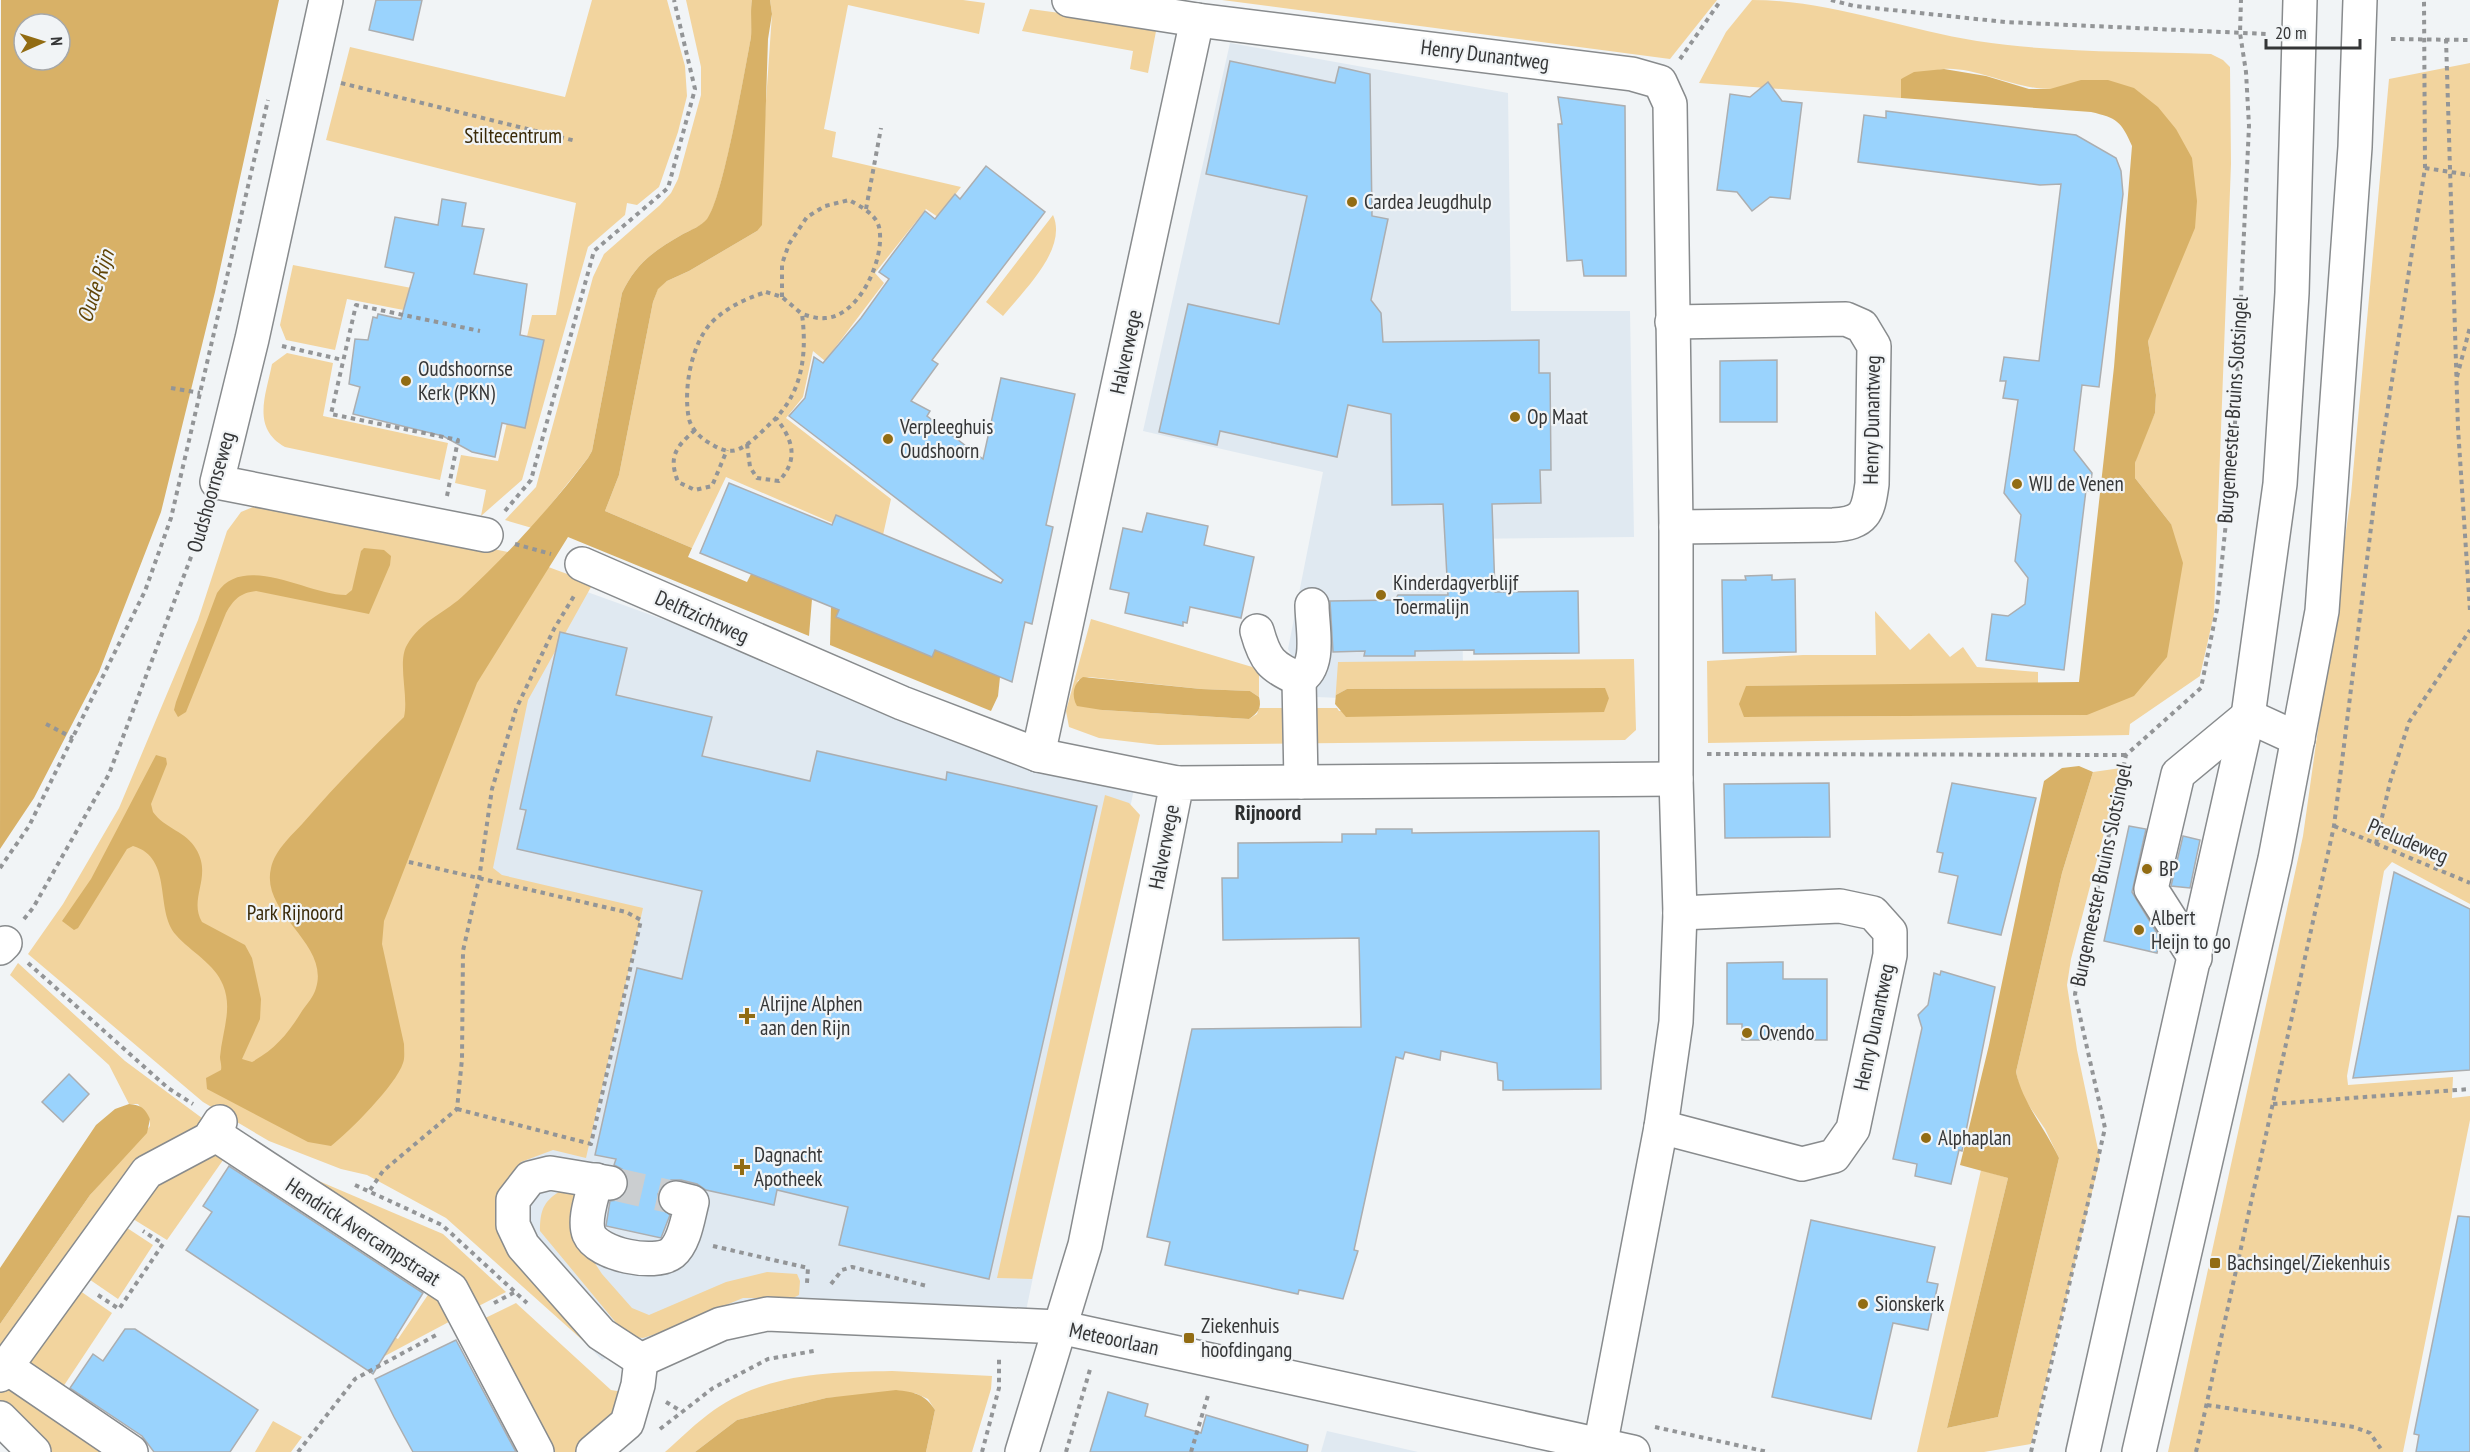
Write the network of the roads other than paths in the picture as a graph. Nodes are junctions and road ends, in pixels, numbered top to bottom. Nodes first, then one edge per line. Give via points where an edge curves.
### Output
1 (326, 0) edge
2 (1069, 0) edge
3 (2300, 0) edge
4 (2360, 0) edge
5 (1197, 20) junction
6 (1672, 322) junction
7 (1676, 527) junction
8 (486, 534) road end
9 (587, 566) road end
10 (1312, 605) dead end
11 (1257, 631) dead end
12 (1299, 679) junction
13 (2248, 716) junction
14 (2298, 739) junction
15 (1038, 754) junction
16 (1676, 767) junction
17 (1301, 782) junction
18 (1177, 783) junction
19 (1680, 913) junction
20 (2195, 958) junction
21 (1661, 1127) junction
22 (684, 1200) dead end
23 (1059, 1328) junction
24 (641, 1360) junction
25 (3, 1371) edge
26 (0, 1418) edge
27 (1599, 1448) edge
28 (34, 1452) edge
29 (131, 1452) edge
30 (537, 1452) edge
31 (593, 1452) edge
32 (1022, 1452) edge
33 (1633, 1452) edge
34 (2083, 1452) edge
35 (2139, 1452) edge

1 - 8 street, Oudshoornseweg via 218,482
2 - 5 street, Henry Dunantweg
3 - 13 street via 2292,293 2280,484
4 - 14 street via 2355,159 2322,611
5 - 6 street, Henry Dunantweg via 1632,74 1660,82 1670,104
5 - 15 street, Halverwege
6 - 7 street
6 - 7 street, Henry Dunantweg via 1846,319 1862,326 1874,346 1872,484 1862,518 1850,524 1833,525
7 - 16 street
9 - 15 street, Delftzichtweg via 902,703
10 - 12 street via 1313,664 1308,674
11 - 12 street via 1264,655 1279,671
12 - 17 street
13 - 14 street
13 - 20 street
13 - 20 street via 2178,774 2151,889
14 - 35 street via 2275,858
15 - 18 street, Delftzichtweg
16 - 17 street, Halverwege
16 - 19 street
17 - 18 street, Halverwege
18 - 23 street, Halverwege via 1085,1245
19 - 21 street via 1676,1022
19 - 21 street, Henry Dunantweg via 1840,906 1873,913 1890,932 1890,955 1853,1129 1834,1156 1802,1164
20 - 34 street
21 - 27 street
22 - 24 street via 682,1239 672,1252 660,1258 618,1254 596,1244 588,1233 588,1218 603,1182 549,1173 530,1178 513,1200 513,1225 523,1246 601,1334
23 - 24 street, Meteoorlaan via 767,1314 722,1324
23 - 27 street, Meteoorlaan
23 - 32 street, Halverwege
24 - 31 street via 627,1424
25 - 29 street, Hendrick Avercampstraat
25 - 30 street, Hendrick Avercampstraat via 147,1173 209,1139 216,1127 450,1289
26 - 28 street
27 - 33 street, Meteoorlaan

